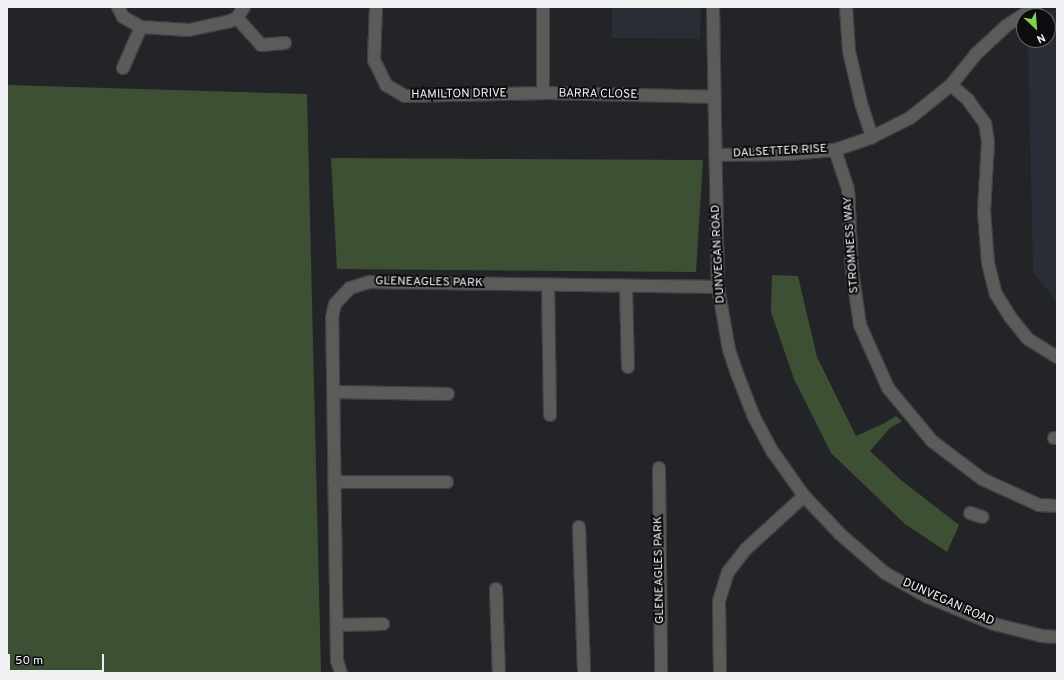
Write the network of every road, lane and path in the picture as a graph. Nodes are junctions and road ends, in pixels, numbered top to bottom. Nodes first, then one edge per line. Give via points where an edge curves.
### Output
1 (118, 7) edge
2 (244, 7) edge
3 (376, 7) edge
4 (543, 7) edge
5 (714, 7) edge
6 (846, 7) edge
7 (1035, 7) edge
8 (237, 18) junction
9 (141, 27) junction
10 (285, 43) dead end
11 (123, 68) dead end
12 (951, 85) junction
13 (543, 93) junction
14 (715, 97) junction
15 (872, 137) junction
16 (835, 150) junction
17 (716, 155) junction
18 (548, 285) junction
19 (626, 287) junction
20 (718, 287) junction
21 (1057, 357) edge
22 (628, 367) dead end
23 (333, 392) junction
24 (448, 394) dead end
25 (550, 415) dead end
26 (659, 468) dead end
27 (334, 482) junction
28 (447, 482) dead end
29 (804, 496) junction
30 (1057, 506) edge
31 (970, 513) dead end
32 (982, 517) dead end
33 (579, 527) dead end
34 (496, 589) dead end
35 (384, 624) dead end
36 (336, 625) junction
37 (1057, 637) edge
38 (341, 673) edge
39 (499, 673) edge
40 (584, 673) edge
41 (661, 673) edge
42 (720, 673) edge

1 - 9 street via 123,17
2 - 8 street
3 - 13 street, HAMILTON DRIVE via 374,60 386,86 405,96
4 - 13 street, BARRA CLOSE
5 - 14 street, DUNVEGAN ROAD
6 - 15 street via 849,51
7 - 12 street, DALSETTER RISE via 1006,26 981,48
8 - 9 street via 189,30
8 - 10 street via 261,45
9 - 11 street
12 - 15 street, DALSETTER RISE via 910,118
12 - 21 street via 968,100 984,123 988,142 984,211 988,263 996,294 1028,339
13 - 14 street, BARRA CLOSE
14 - 17 street, DUNVEGAN ROAD
15 - 16 street, DALSETTER RISE
16 - 17 street, DALSETTER RISE via 788,154
16 - 30 street, STROMNESS WAY via 848,189 852,270 860,325 888,388 932,441 982,479 1039,505
17 - 20 street, DUNVEGAN ROAD
18 - 19 street, GLENEAGLES PARK
18 - 23 street, GLENEAGLES PARK via 370,282 350,288 335,304 332,318
18 - 25 street
19 - 20 street, GLENEAGLES PARK
19 - 22 street
20 - 29 street, DUNVEGAN ROAD via 729,350 754,417 773,452
23 - 24 street
23 - 27 street, GLENEAGLES PARK
26 - 41 street, GLENEAGLES PARK
27 - 28 street
27 - 36 street, GLENEAGLES PARK
29 - 37 street, DUNVEGAN ROAD via 840,534 885,573 928,597 994,624 1042,636
29 - 42 street via 746,549 728,572 719,601
31 - 32 street
33 - 40 street
34 - 39 street
35 - 36 street
36 - 38 street, GLENEAGLES PARK via 337,661

